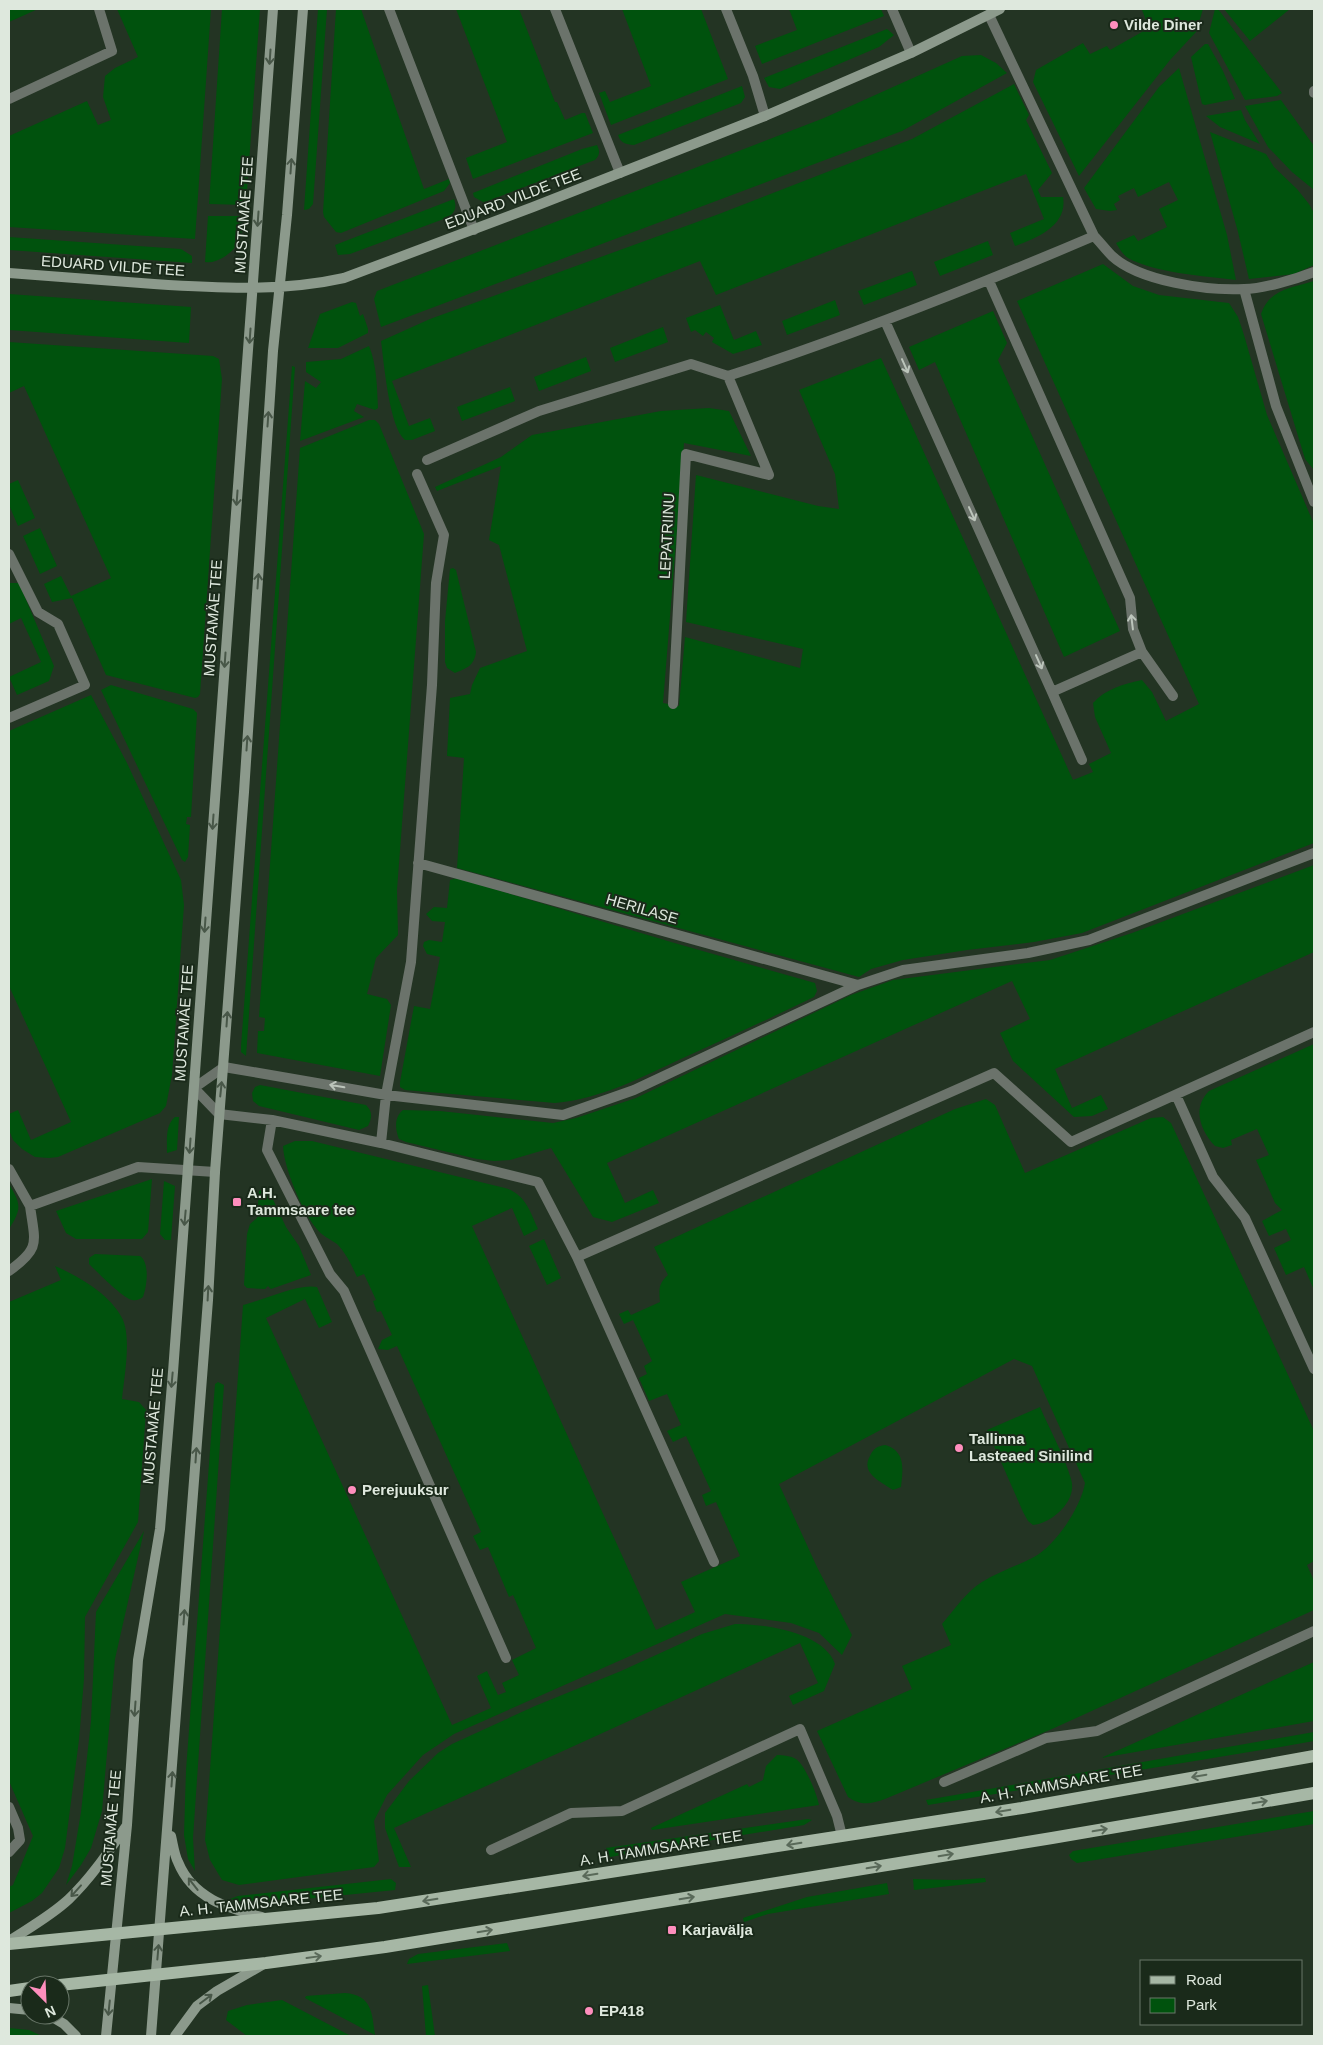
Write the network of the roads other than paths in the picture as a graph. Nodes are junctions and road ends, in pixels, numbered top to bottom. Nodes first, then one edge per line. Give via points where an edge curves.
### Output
1 (99, 9) edge
2 (274, 9) edge
3 (303, 9) edge
4 (388, 9) edge
5 (555, 9) edge
6 (726, 9) edge
7 (892, 9) edge
8 (1000, 9) edge
9 (989, 15) junction
10 (911, 53) junction
11 (9, 98) edge
12 (765, 116) junction
13 (620, 173) junction
14 (474, 230) junction
15 (1094, 236) junction
16 (1314, 272) edge
17 (9, 273) edge
18 (989, 281) junction
19 (279, 287) junction
20 (254, 288) junction
21 (1244, 289) junction
22 (886, 321) junction
23 (728, 376) junction
24 (427, 460) dead end
25 (417, 474) dead end
26 (1314, 502) edge
27 (9, 554) edge
28 (1142, 652) junction
29 (1052, 692) junction
30 (1173, 696) dead end
31 (672, 704) dead end
32 (9, 718) edge
33 (1082, 760) dead end
34 (1314, 853) edge
35 (418, 863) junction
36 (858, 985) junction
37 (1314, 1032) edge
38 (224, 1067) junction
39 (194, 1088) junction
40 (386, 1095) junction
41 (1176, 1095) junction
42 (219, 1114) junction
43 (272, 1120) junction
44 (381, 1143) junction
45 (9, 1169) edge
46 (189, 1170) junction
47 (215, 1172) junction
48 (30, 1206) junction
49 (577, 1257) junction
50 (9, 1271) edge
51 (1314, 1369) edge
52 (714, 1562) dead end
53 (1314, 1632) edge
54 (506, 1658) dead end
55 (1314, 1756) edge
56 (944, 1782) dead end
57 (1314, 1793) edge
58 (9, 1807) edge
59 (127, 1824) junction
60 (169, 1828) junction
61 (842, 1836) junction
62 (491, 1850) dead end
63 (9, 1852) edge
64 (268, 1918) junction
65 (160, 1929) junction
66 (116, 1933) junction
67 (9, 1942) edge
68 (266, 1963) junction
69 (156, 1975) junction
70 (112, 1980) junction
71 (70, 1984) edge
72 (65, 2025) edge
73 (76, 2036) edge
74 (106, 2036) edge
75 (151, 2036) edge
76 (175, 2036) edge

1 - 11 street via 112,52
2 -> 20 main road, MUSTAMÄE TEE
19 -> 3 main road
4 - 14 street
5 - 13 street
6 - 12 street
7 - 10 street
8 - 9 main road, EDUARD VILDE TEE
9 - 10 main road, EDUARD VILDE TEE
9 - 15 street
10 - 12 main road, EDUARD VILDE TEE
12 - 13 main road, EDUARD VILDE TEE
13 - 14 main road, EDUARD VILDE TEE
14 - 19 main road, EDUARD VILDE TEE via 344,278 320,284
15 - 18 street
15 - 21 street via 1113,257 1147,276 1189,285
16 - 21 street
17 - 20 main road, EDUARD VILDE TEE
18 - 22 street
28 -> 18 street via 1133,629 1130,598
19 - 20 main road, EDUARD VILDE TEE
38 -> 19 main road
20 -> 39 main road, MUSTAMÄE TEE
21 - 26 street via 1276,406
22 - 23 street
22 -> 29 street
23 - 24 street via 691,364 539,411
23 - 31 street, LEPATRIINU via 769,475 686,454
25 - 35 street via 444,535 436,583 432,685
27 - 32 street via 38,612 58,624 85,685
28 - 29 street
28 - 30 street
29 - 33 street
34 - 36 street via 1089,940 1028,953 903,970
35 - 36 street, HERILASE
35 - 40 street via 411,962
36 - 40 street via 634,1090 563,1114
37 - 41 street
38 - 39 street
40 -> 38 street
42 -> 38 main road
39 - 42 street
39 -> 46 main road, MUSTAMÄE TEE
40 - 44 street
41 - 49 street via 1071,1142 994,1073
41 - 51 street via 1213,1177 1245,1218
42 - 43 street
42 - 47 main road
43 - 44 street
43 - 54 street via 267,1150 330,1274 344,1290
44 - 49 street via 538,1182
45 - 48 street
46 - 47 street
46 - 48 street via 138,1168
46 -> 59 main road, MUSTAMÄE TEE via 160,1529 138,1660
60 -> 47 main road
48 - 50 street via 35,1243 25,1259
49 - 52 street
53 - 56 street via 1097,1731 1046,1738
55 -> 61 main road, A. H. TAMMSAARE TEE
68 -> 57 main road via 385,1947 850,1872
58 - 63 street via 20,1840
59 - 66 main road, MUSTAMÄE TEE
59 -> 67 main road via 97,1868 69,1899
64 -> 60 main road via 225,1907 196,1890 178,1863
60 - 65 main road
61 - 62 street via 837,1816 800,1729 622,1811 571,1813
61 -> 64 main road, A. H. TAMMSAARE TEE via 388,1906
64 - 65 main road, A. H. TAMMSAARE TEE
65 - 66 main road, A. H. TAMMSAARE TEE
69 -> 65 main road
66 - 67 main road, A. H. TAMMSAARE TEE
66 - 70 main road, MUSTAMÄE TEE
68 - 69 main road
76 -> 68 main road via 197,2006
69 - 70 main road
69 - 75 main road
70 - 71 main road
70 -> 74 main road, MUSTAMÄE TEE
72 - 73 main road

